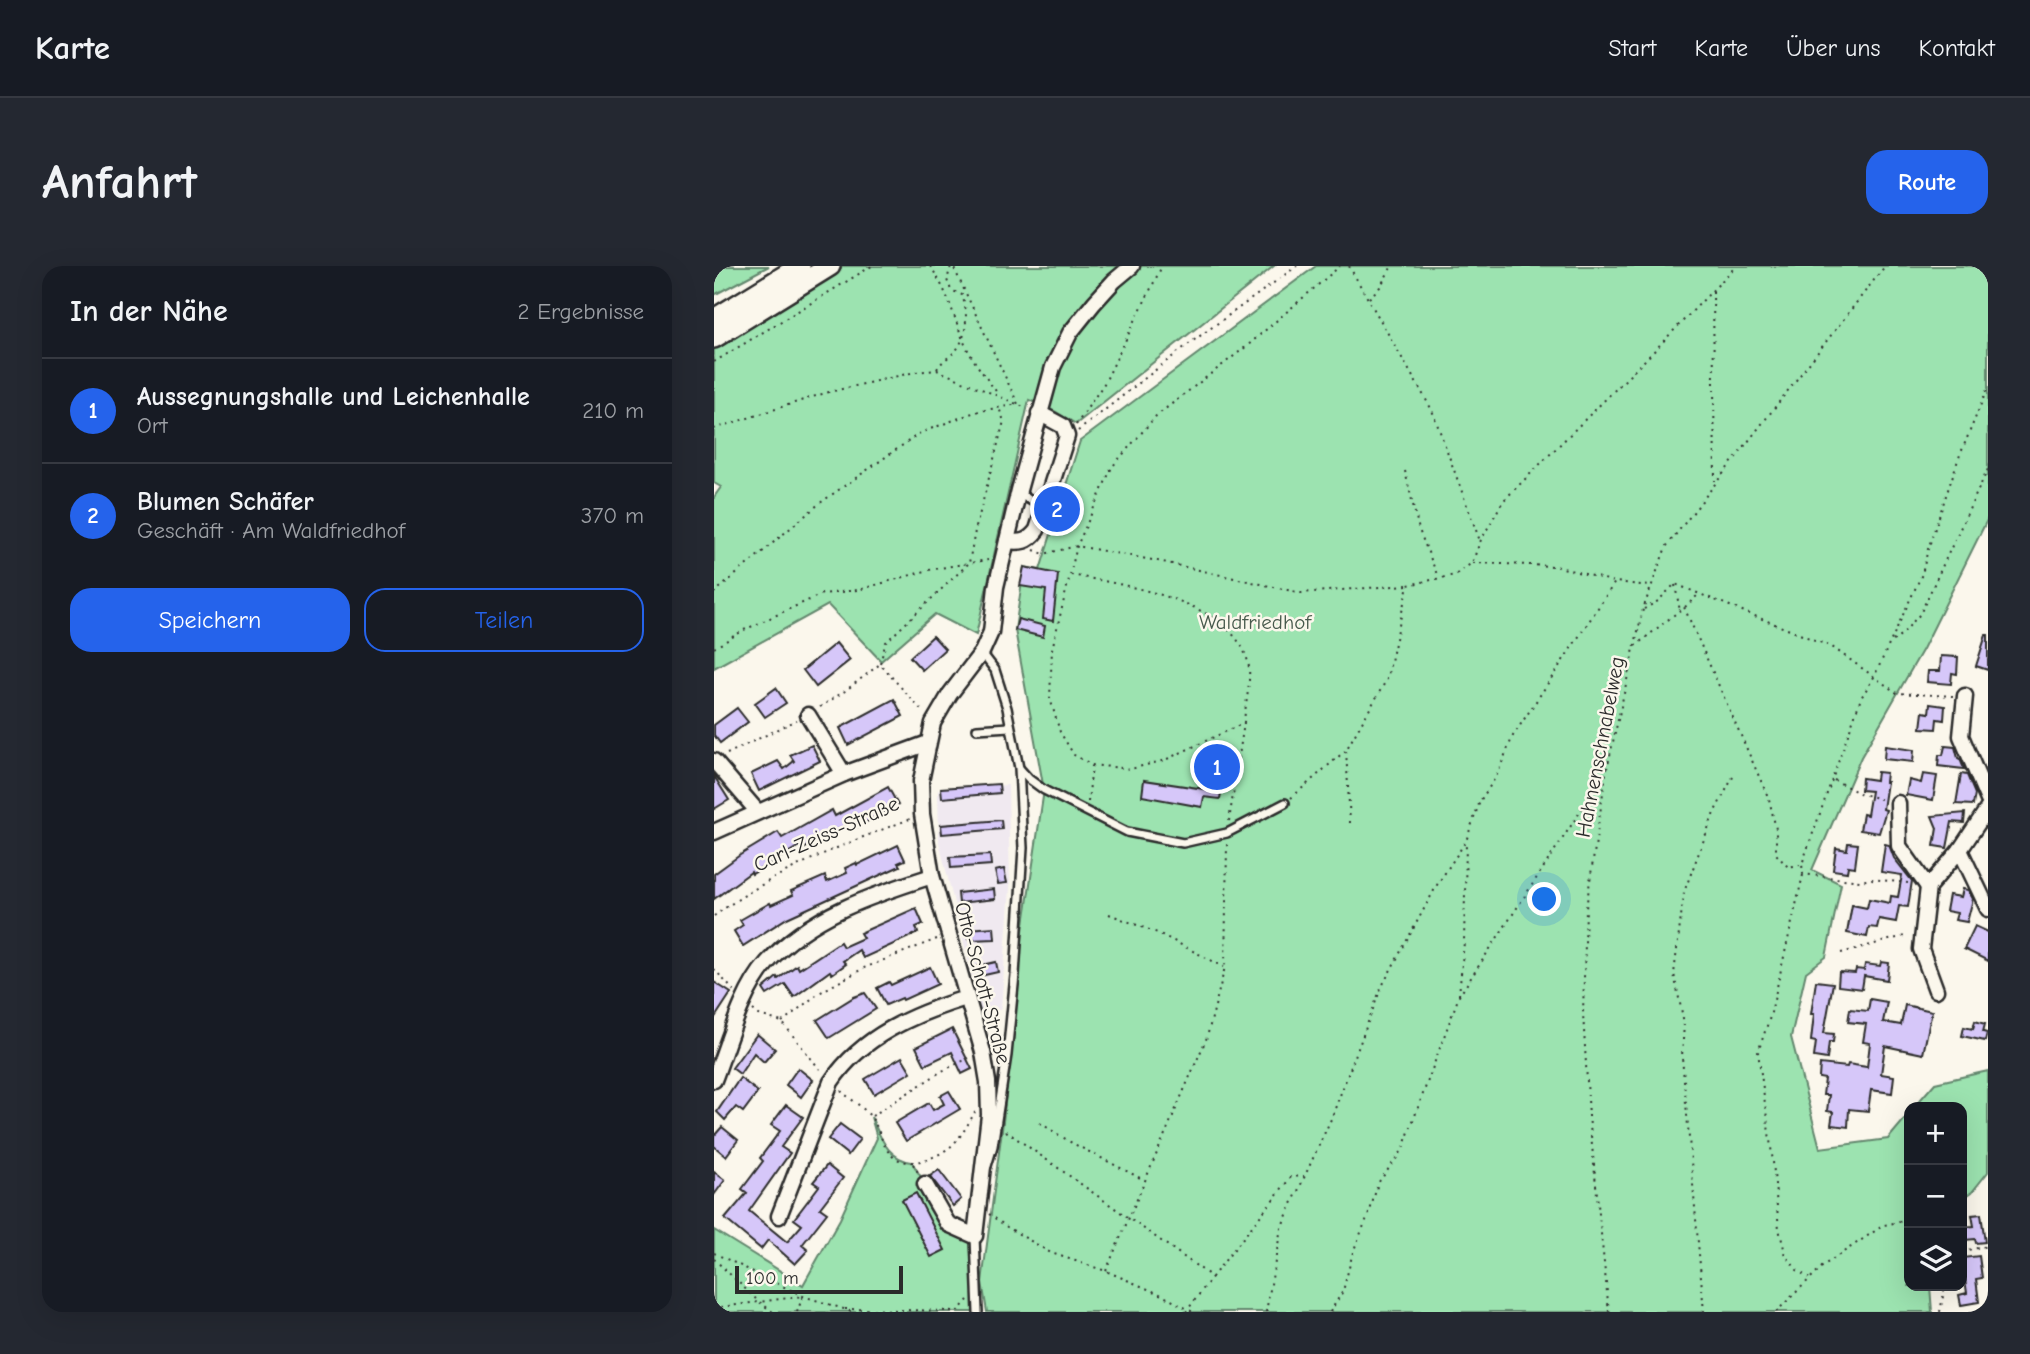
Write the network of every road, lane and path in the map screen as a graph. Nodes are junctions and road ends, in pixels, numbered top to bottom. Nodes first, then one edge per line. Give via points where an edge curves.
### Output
1 (800, 266) edge
2 (830, 266) edge
3 (872, 266) edge
4 (930, 266) edge
5 (952, 266) edge
6 (1132, 266) edge
7 (1161, 266) edge
8 (1297, 266) edge
9 (1340, 266) edge
10 (1349, 266) edge
11 (1392, 266) edge
12 (1736, 266) edge
13 (1885, 266) edge
14 (1713, 290) junction
15 (1368, 298) junction
16 (714, 320) edge
17 (962, 337) junction
18 (714, 338) edge
19 (714, 362) edge
20 (937, 370) junction
21 (1988, 387) edge
22 (998, 395) junction
23 (1018, 404) junction
24 (999, 407) junction
25 (1039, 413) junction
26 (714, 429) edge
27 (1067, 436) junction
28 (1988, 469) edge
29 (1405, 471) dead end
30 (1714, 482) junction
31 (1019, 490) junction
32 (1048, 496) junction
33 (1014, 542) junction
34 (1480, 542) junction
35 (1077, 546) junction
36 (1003, 557) junction
37 (1472, 563) junction
38 (970, 564) junction
39 (1070, 575) junction
40 (1438, 578) junction
41 (1615, 582) junction
42 (1675, 584) junction
43 (1408, 585) junction
44 (1651, 586) junction
45 (714, 593) edge
46 (1700, 593) junction
47 (1684, 607) junction
48 (1643, 609) junction
49 (1680, 611) junction
50 (1891, 642) junction
51 (1634, 647) junction
52 (714, 648) edge
53 (982, 652) junction
54 (880, 664) junction
55 (1874, 677) junction
56 (1965, 696) joint
57 (808, 715) junction
58 (933, 723) junction
59 (1244, 723) junction
60 (1010, 727) junction
61 (977, 729) dead end
62 (928, 743) junction
63 (1346, 750) junction
64 (720, 758) edge
65 (1092, 765) junction
66 (1019, 768) junction
67 (1606, 773) junction
68 (844, 774) junction
69 (1733, 778) dead end
70 (1833, 779) junction
71 (1988, 800) edge
72 (1285, 803) joint
73 (1898, 803) joint
74 (1988, 808) edge
75 (757, 811) junction
76 (1087, 811) junction
77 (922, 814) junction
78 (1350, 823) dead end
79 (714, 832) edge
80 (1227, 833) junction
81 (1466, 841) junction
82 (1960, 850) junction
83 (1802, 864) junction
84 (1803, 874) junction
85 (932, 876) junction
86 (1928, 886) junction
87 (1988, 909) edge
88 (1109, 914) dead end
89 (714, 916) edge
90 (1923, 931) junction
91 (948, 934) junction
92 (1841, 953) dead end
93 (1225, 967) junction
94 (714, 969) edge
95 (1936, 990) dead end
96 (1459, 996) junction
97 (966, 998) junction
98 (744, 1002) junction
99 (782, 1022) junction
100 (983, 1052) junction
101 (714, 1080) edge
102 (831, 1082) junction
103 (976, 1110) dead end
104 (871, 1116) junction
105 (1040, 1123) dead end
106 (997, 1124) junction
107 (984, 1170) junction
108 (1306, 1175) junction
109 (1144, 1181) junction
110 (925, 1184) dead end
111 (979, 1207) junction
112 (779, 1216) dead end
113 (1129, 1219) junction
114 (1904, 1221) edge
115 (975, 1236) junction
116 (1988, 1246) edge
117 (1967, 1250) edge
118 (714, 1253) edge
119 (714, 1259) edge
120 (1106, 1271) junction
121 (1212, 1277) junction
122 (1810, 1278) junction
123 (1944, 1291) edge
124 (976, 1293) junction
125 (803, 1296) junction
126 (758, 1301) junction
127 (714, 1308) edge
128 (841, 1308) junction
129 (773, 1312) edge
130 (797, 1312) edge
131 (853, 1312) edge
132 (978, 1312) edge
133 (1187, 1312) edge
134 (1193, 1312) edge
135 (1266, 1312) edge
136 (1330, 1312) edge
137 (1609, 1312) edge
138 (1703, 1312) edge
139 (1776, 1312) edge
140 (1940, 1312) edge

1 - 16 street
2 - 18 street
3 - 19 path
4 - 17 path via 952,306
5 - 17 path via 947,280 967,307
5 - 23 path
6 - 25 street via 1070,333 1053,367
7 - 27 path via 1105,382
8 - 27 path
9 - 35 path via 1156,416 1112,467
10 - 15 path
11 - 15 path
12 - 14 path
13 - 30 path, Hahnenschnabelweg
14 - 30 path
14 - 34 path via 1503,501
15 - 34 path via 1432,410
17 - 20 path
17 - 22 path
20 - 22 path
20 - 26 path via 825,393
21 - 50 path via 1958,460 1923,574
22 - 23 path
23 - 24 path
23 - 25 path
24 - 38 path via 1004,421
24 - 45 path via 920,433 820,503
25 - 27 street via 1063,426
25 - 31 street
27 - 32 street
28 - 50 path via 1920,614
29 - 40 path via 1419,530
30 - 44 path, Hahnenschnabelweg via 1666,547
31 - 32 lane via 1033,502
31 - 33 street
32 - 33 street via 1032,538
33 - 35 path via 1044,554
33 - 36 street
34 - 37 path
35 - 39 path
35 - 43 path via 1301,593
36 - 38 path
36 - 53 street via 991,632
37 - 40 path via 1455,575
37 - 41 path via 1555,566
38 - 52 path via 822,594
38 - 54 path via 886,642
39 - 59 path via 1146,589 1223,624 1242,645 1249,665
39 - 65 path via 1052,649 1050,698 1060,732 1074,755
40 - 43 path
41 - 44 path
41 - 81 path via 1513,736 1480,801
42 - 46 path
42 - 48 path
42 - 49 path
43 - 63 path via 1387,679
44 - 48 path, Hahnenschnabelweg
46 - 47 path
46 - 55 path via 1832,648
47 - 49 path
47 - 83 path via 1769,799 1776,854 1788,867
48 - 51 path, Hahnenschnabelweg
49 - 51 path
50 - 55 path
51 - 67 path, Hahnenschnabelweg
53 - 58 street
53 - 60 lane via 995,670
54 - 57 path
54 - 58 path
55 - 56 path via 1897,693
55 - 70 path via 1861,698
56 - 71 street via 1961,736
57 - 64 path
57 - 68 street
58 - 62 street
59 - 65 path via 1154,763 1131,769
59 - 80 path
60 - 61 lane
60 - 66 lane
62 - 68 street
62 - 77 street, Otto-Schott-Straße via 921,781
63 - 72 path
63 - 78 path
64 - 75 street
65 - 76 path
66 - 76 lane via 1044,790
66 - 106 lane via 1023,848
67 - 96 path
67 - 137 path, Hahnenschnabelweg via 1586,908 1583,1013
68 - 75 street
69 - 138 path via 1714,813 1684,891 1674,974 1684,1023 1682,1057
70 - 73 path via 1859,793
70 - 83 path
72 - 80 lane
73 - 86 street via 1899,846
74 - 82 street
75 - 79 street
76 - 80 lane via 1128,832 1183,843
77 - 85 street, Otto-Schott-Straße
77 - 89 path, Carl-Zeiss-Straße via 775,877
80 - 93 path
81 - 96 path
81 - 108 path via 1381,988
82 - 86 street
82 - 87 street
83 - 84 path
84 - 86 path
84 - 122 path via 1758,1052 1779,1229 1786,1256
85 - 91 street, Otto-Schott-Straße
85 - 98 street via 824,918 766,964
86 - 90 street
88 - 93 path
90 - 92 path
90 - 95 street via 1921,949
91 - 97 street, Otto-Schott-Straße
91 - 99 path via 864,968 819,993
93 - 109 path via 1207,1037
94 - 98 path
96 - 136 path via 1402,1151 1378,1183 1343,1291
97 - 100 street, Otto-Schott-Straße
97 - 102 street via 896,1024 842,1066
98 - 99 path via 759,1015
98 - 101 street
99 - 102 path
100 - 104 path via 942,1071
100 - 107 street, Otto-Schott-Straße via 989,1115
102 - 104 path
102 - 112 street
103 - 104 path via 949,1147 912,1162 898,1160 889,1152
105 - 109 path
106 - 107 lane
106 - 113 path
107 - 111 street, Otto-Schott-Straße
108 - 121 path via 1291,1177
108 - 135 path via 1281,1228
109 - 113 path
110 - 115 street via 948,1223
111 - 115 street, Otto-Schott-Straße
111 - 120 path via 1051,1253
113 - 120 path
113 - 121 path
114 - 122 path via 1884,1225
115 - 124 lane
116 - 117 path
118 - 125 path
119 - 126 path
120 - 133 path
121 - 133 path
122 - 139 path
123 - 140 path
124 - 128 path via 958,1311
124 - 132 lane
125 - 126 path
125 - 128 path
125 - 130 path
126 - 127 path
126 - 129 path
128 - 131 path
133 - 134 path

